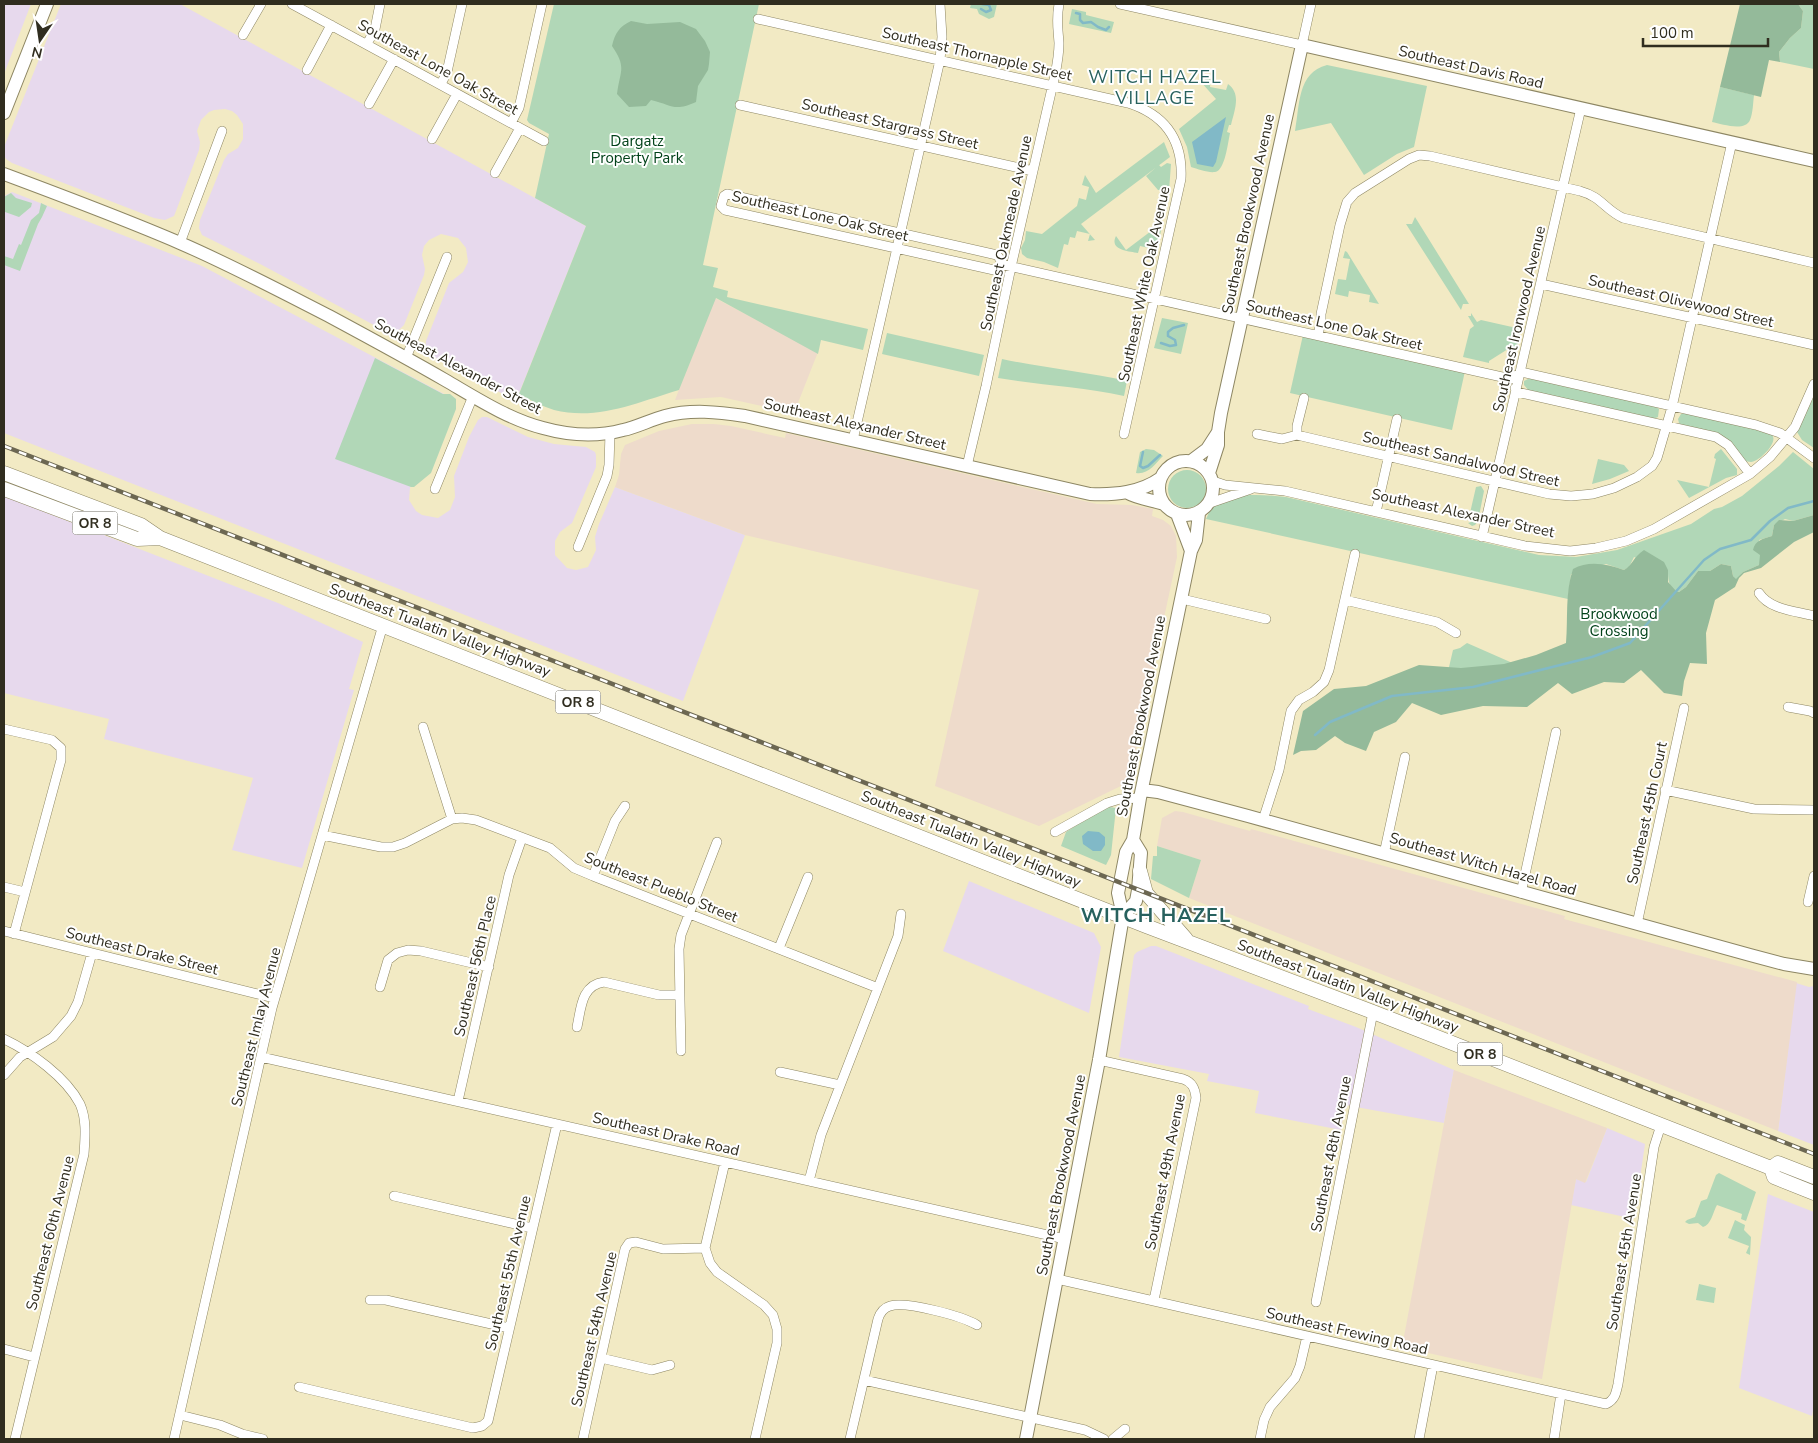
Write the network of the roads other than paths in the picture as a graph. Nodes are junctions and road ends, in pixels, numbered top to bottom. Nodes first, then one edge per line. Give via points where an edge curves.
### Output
1 (47, 4) edge
2 (261, 4) edge
3 (295, 4) edge
4 (380, 4) edge
5 (462, 4) edge
6 (542, 4) edge
7 (940, 4) edge
8 (1060, 4) edge
9 (1120, 4) edge
10 (1311, 4) edge
11 (758, 19) dead end
12 (331, 25) junction
13 (243, 35) dead end
14 (367, 44) junction
15 (1302, 45) junction
16 (394, 59) junction
17 (940, 60) junction
18 (306, 70) dead end
19 (441, 84) junction
20 (1052, 86) junction
21 (457, 94) junction
22 (369, 104) dead end
23 (740, 105) dead end
24 (1581, 108) junction
25 (4, 112) edge
26 (511, 123) junction
27 (520, 128) junction
28 (222, 131) dead end
29 (432, 139) dead end
30 (1176, 140) joint
31 (544, 141) dead end
32 (1732, 142) junction
33 (919, 146) junction
34 (1814, 161) edge
35 (1033, 171) junction
36 (495, 173) dead end
37 (4, 174) edge
38 (1564, 187) junction
39 (899, 233) junction
40 (1711, 239) junction
41 (180, 243) junction
42 (896, 248) junction
43 (447, 257) dead end
44 (1814, 263) edge
45 (1008, 266) junction
46 (1541, 284) junction
47 (1155, 300) junction
48 (1242, 318) junction
49 (1692, 318) junction
50 (1318, 335) junction
51 (1814, 345) edge
52 (406, 358) junction
53 (1521, 372) junction
54 (1511, 380) junction
55 (1814, 384) edge
56 (1517, 392) junction
57 (473, 396) junction
58 (1304, 398) dead end
59 (1672, 407) junction
60 (1398, 419) dead end
61 (1666, 426) junction
62 (1218, 432) junction
63 (610, 433) junction
64 (1124, 434) dead end
65 (1257, 434) dead end
66 (1297, 435) junction
67 (1786, 438) junction
68 (853, 440) junction
69 (1389, 456) junction
70 (1814, 458) edge
71 (1191, 461) junction
72 (4, 464) edge
73 (967, 466) junction
74 (4, 473) edge
75 (1750, 474) junction
76 (1211, 477) junction
77 (1161, 478) junction
78 (1495, 481) junction
79 (1251, 488) junction
80 (4, 489) edge
81 (435, 489) dead end
82 (55, 492) junction
83 (1128, 493) junction
84 (1210, 503) junction
85 (1164, 504) junction
86 (1376, 512) junction
87 (1199, 513) junction
88 (1177, 514) junction
89 (1482, 536) junction
90 (160, 538) junction
91 (578, 547) dead end
92 (1191, 551) junction
93 (1354, 554) dead end
94 (1759, 593) dead end
95 (1182, 599) junction
96 (1345, 600) junction
97 (1814, 616) edge
98 (1266, 619) dead end
99 (383, 625) junction
100 (1456, 632) dead end
101 (1788, 707) dead end
102 (1684, 708) dead end
103 (1814, 713) edge
104 (423, 727) dead end
105 (4, 729) edge
106 (1556, 732) dead end
107 (1405, 757) dead end
108 (1666, 790) junction
109 (1141, 794) junction
110 (625, 806) dead end
111 (1814, 810) edge
112 (452, 819) junction
113 (1263, 820) junction
114 (1055, 832) dead end
115 (322, 835) junction
116 (522, 838) junction
117 (1133, 840) junction
118 (717, 842) dead end
119 (1384, 854) junction
120 (1140, 871) junction
121 (593, 876) junction
122 (1814, 876) edge
123 (808, 877) dead end
124 (4, 886) edge
125 (25, 892) junction
126 (1521, 893) junction
127 (1808, 902) dead end
128 (689, 912) junction
129 (901, 914) dead end
130 (1123, 916) junction
131 (1637, 924) junction
132 (4, 931) edge
133 (14, 934) junction
134 (1188, 941) junction
135 (779, 948) junction
136 (92, 953) junction
137 (489, 967) junction
138 (1814, 969) edge
139 (380, 987) dead end
140 (878, 988) junction
141 (680, 994) junction
142 (274, 998) junction
143 (1373, 1012) junction
144 (577, 1027) dead end
145 (4, 1039) edge
146 (681, 1051) dead end
147 (29, 1053) junction
148 (261, 1056) junction
149 (1099, 1060) junction
150 (780, 1072) dead end
151 (4, 1075) edge
152 (840, 1085) junction
153 (458, 1101) junction
154 (557, 1124) junction
155 (1661, 1125) junction
156 (725, 1162) junction
157 (1771, 1168) junction
158 (1814, 1177) edge
159 (809, 1181) junction
160 (1814, 1193) edge
161 (394, 1196) dead end
162 (532, 1228) junction
163 (1065, 1239) junction
164 (705, 1248) junction
165 (1057, 1279) junction
166 (370, 1300) dead end
167 (1154, 1300) junction
168 (1316, 1302) dead end
169 (977, 1325) dead end
170 (509, 1328) junction
171 (1307, 1336) junction
172 (4, 1349) edge
173 (34, 1357) junction
174 (601, 1358) junction
175 (670, 1365) dead end
176 (1433, 1365) junction
177 (864, 1380) junction
178 (1618, 1384) joint
179 (299, 1387) dead end
180 (1561, 1394) junction
181 (180, 1415) junction
182 (1030, 1418) junction
183 (1126, 1429) dead end
184 (15, 1439) edge
185 (174, 1439) edge
186 (263, 1439) edge
187 (583, 1439) edge
188 (755, 1439) edge
189 (850, 1439) edge
190 (1026, 1439) edge
191 (1104, 1439) edge
192 (1113, 1439) edge
193 (1260, 1439) edge
194 (1419, 1439) edge
195 (1554, 1439) edge

1 - 25 street
2 - 13 street
3 - 12 street, Southeast Lone Oak Street
4 - 14 street via 375,29
5 - 19 street via 447,72
6 - 26 street via 519,108
7 - 17 street
8 - 20 street, Southeast Oakmeade Avenue via 1056,25 1058,57
9 - 15 street, Southeast Davis Road
10 - 15 street, Southeast Brookwood Avenue
11 - 17 street, Southeast Thornapple Street
12 - 14 street, Southeast Lone Oak Street
12 - 18 street
14 - 16 street, Southeast Lone Oak Street
15 - 24 street, Southeast Davis Road
15 - 48 street, Southeast Brookwood Avenue
16 - 19 street, Southeast Lone Oak Street
16 - 22 street
17 - 20 street, Southeast Thornapple Street
17 - 33 street
19 - 21 street, Southeast Lone Oak Street
20 - 30 street, Southeast Thornapple Street via 1139,106 1160,120
20 - 35 street, Southeast Oakmeade Avenue
21 - 26 street, Southeast Lone Oak Street
21 - 29 street
23 - 33 street, Southeast Stargrass Street
24 - 32 street, Southeast Davis Road
24 - 38 street, Southeast Ironwood Avenue
26 - 27 street, Southeast Lone Oak Street
27 - 31 street, Southeast Lone Oak Street
27 - 36 street
28 - 41 street
30 - 47 street, Southeast White Oak Avenue via 1181,158 1181,179
32 - 34 street, Southeast Davis Road
32 - 40 street, Southeast Sandalwood Street
33 - 35 street, Southeast Stargrass Street
33 - 39 street
35 - 45 street, Southeast Oakmeade Avenue
37 - 41 street, Southeast Alexander Street
38 - 40 street via 1590,194 1623,218
38 - 46 street, Southeast Ironwood Avenue
38 - 50 street via 1430,156 1419,155 1409,159 1355,193 1345,207
39 - 42 street
39 - 42 street, Southeast Lone Oak Street via 727,194 724,196 722,206 725,210
39 - 45 street, Southeast Lone Oak Street via 997,255
40 - 44 street
40 - 49 street, Southeast Sandalwood Street
41 - 52 street, Southeast Alexander Street
42 - 45 street, Southeast Lone Oak Street via 994,270
42 - 68 street
43 - 52 street
45 - 47 street, Southeast Lone Oak Street
45 - 73 street, Southeast Oakmeade Avenue via 986,386
46 - 49 street, Southeast Olivewood Street
46 - 53 street, Southeast Ironwood Avenue
47 - 48 street, Southeast Lone Oak Street
47 - 64 street, Southeast White Oak Avenue
48 - 50 street, Southeast Lone Oak Street
48 - 62 street, Southeast Brookwood Avenue
49 - 51 street, Southeast Olivewood Street
49 - 59 street, Southeast Sandalwood Street
50 - 54 street, Southeast Lone Oak Street
52 - 57 street, Southeast Alexander Street
53 - 54 street
53 - 56 street, Southeast Ironwood Avenue
53 - 59 street
54 - 56 street
55 - 67 street, Southeast Alexander Street via 1795,427
56 - 61 street
56 - 78 street, Southeast Ironwood Avenue
57 - 63 street, Southeast Alexander Street via 542,428 562,433
57 - 81 street
58 - 66 street
59 - 61 street, Southeast Sandalwood Street
59 - 67 street via 1773,430
60 - 69 street
61 - 75 street via 1716,437 1728,445
61 - 78 street, Southeast Sandalwood Street via 1652,466 1614,488 1572,496
62 - 71 street, Southeast Brookwood Avenue via 1207,449
62 - 76 street, Southeast Brookwood Avenue
63 - 68 street, Southeast Alexander Street via 665,416 716,411
63 - 91 street via 607,476
65 - 66 street, Southeast Sandalwood Street via 1282,439
66 - 69 street, Southeast Sandalwood Street
67 - 70 street
67 - 75 street, Southeast Alexander Street
68 - 73 street, Southeast Alexander Street
69 - 78 street, Southeast Sandalwood Street
69 - 86 street
71 - 76 street via 1205,468
71 - 77 street via 1171,465
72 - 82 main road via 28,472
73 - 83 street, Southeast Alexander Street via 1090,494
74 - 82 main road, Southeast Tualatin Valley Highway
75 - 89 street, Southeast Alexander Street via 1654,528 1626,541 1596,548 1570,551 1540,548
76 - 79 street, Southeast Alexander Street via 1225,485
76 - 84 street via 1213,492
77 - 83 street, Southeast Alexander Street
77 - 85 street via 1160,492
78 - 89 street, Southeast Ironwood Avenue
79 - 84 street, Southeast Alexander Street
79 - 86 street, Southeast Alexander Street via 1285,491
80 - 90 main road, Southeast Tualatin Valley Highway / OR 8 via 137,539
82 - 90 main road, Southeast Tualatin Valley Highway via 142,525
83 - 85 street, Southeast Alexander Street
84 - 87 street
85 - 88 street
86 - 89 street, Southeast Alexander Street
87 - 88 street
87 - 92 street, Southeast Brookwood Avenue via 1196,540
88 - 92 street
90 - 99 main road, Southeast Tualatin Valley Highway / OR 8
92 - 95 street, Southeast Brookwood Avenue
93 - 96 street
94 - 97 street via 1777,607
95 - 98 street, Southeast Brookwood Avenue
95 - 109 street, Southeast Brookwood Avenue
96 - 100 street via 1437,622
96 - 113 street via 1324,682 1299,700 1291,711 1279,770
99 - 115 street, Southeast Imlay Avenue
99 - 130 main road, Southeast Tualatin Valley Highway / OR 8
101 - 103 street
102 - 108 street, Southeast 45th Court
104 - 112 street
105 - 125 street via 52,740 61,748 61,760
106 - 126 street
107 - 119 street
108 - 111 street via 1754,809
108 - 131 street, Southeast 45th Court
109 - 113 street, Southeast Witch Hazel Road via 1182,798
109 - 114 street, Southeast Witch Hazel Road via 1107,803
109 - 117 street, Southeast Brookwood Avenue
110 - 121 street via 615,821
112 - 115 street via 393,847
112 - 116 street, Southeast Pueblo Street via 476,820
113 - 119 street, Southeast Witch Hazel Road
115 - 142 street, Southeast Imlay Avenue
116 - 121 street, Southeast Pueblo Street via 550,848 574,868
116 - 137 street, Southeast 56th Place via 509,875
117 - 120 street, Southeast Brookwood Avenue via 1141,854
117 - 130 street, Southeast Brookwood Avenue via 1126,852 1118,894
118 - 128 street
119 - 126 street, Southeast Witch Hazel Road
120 - 130 street, Southeast Brookwood Avenue via 1136,901
120 - 134 main road via 1146,893
121 - 128 street, Southeast Pueblo Street
122 - 127 street
123 - 135 street
124 - 125 street
125 - 133 street
126 - 131 street, Southeast Witch Hazel Road
128 - 135 street, Southeast Pueblo Street
128 - 141 street via 679,949
129 - 140 street via 898,936
130 - 134 main road, Southeast Tualatin Valley Highway / OR 8
130 - 149 street, Southeast Brookwood Avenue
131 - 138 street, Southeast Witch Hazel Road via 1784,964
132 - 133 street, Southeast Drake Street
133 - 136 street, Southeast Drake Street
134 - 143 main road, Southeast Tualatin Valley Highway / OR 8
135 - 140 street, Southeast Pueblo Street
136 - 142 street, Southeast Drake Street
136 - 147 street via 71,1016 52,1037
137 - 139 street via 421,951 397,952 388,960
137 - 153 street, Southeast 56th Place
140 - 152 street
141 - 144 street via 659,995 596,983 584,995
141 - 146 street
142 - 148 street, Southeast Imlay Avenue
143 - 155 main road, Southeast Tualatin Valley Highway / OR 8
143 - 168 street, Southeast 48th Avenue
145 - 147 street, Southeast 60th Avenue
147 - 151 street via 13,1063
147 - 173 street, Southeast 60th Avenue via 66,1084 80,1106 86,1130 84,1154
148 - 153 street, Southeast Drake Road
148 - 181 street, Southeast Imlay Avenue
149 - 163 street, Southeast Brookwood Avenue
149 - 167 street, Southeast 49th Avenue via 1183,1079 1196,1092
150 - 152 street
152 - 159 street via 821,1135
153 - 154 street, Southeast Drake Road
154 - 156 street, Southeast Drake Road
154 - 162 street, Southeast 55th Avenue
155 - 157 main road, Southeast Tualatin Valley Highway / OR 8
155 - 178 street, Southeast 45th Avenue via 1654,1147
156 - 159 street, Southeast Drake Road
156 - 164 street
157 - 158 main road, Southeast Tualatin Valley Highway / OR 8 via 1778,1163
157 - 160 main road, Southeast Tualatin Valley Highway / OR 8 via 1774,1178
159 - 163 street, Southeast Drake Road
161 - 162 street
162 - 170 street, Southeast 55th Avenue
163 - 165 street, Southeast Brookwood Avenue
164 - 174 street, Southeast 54th Avenue via 663,1249 629,1243
164 - 188 street via 717,1272 764,1304 773,1315 777,1329
165 - 167 street, Southeast Frewing Road
165 - 182 street, Southeast Brookwood Avenue
166 - 170 street via 386,1300
167 - 171 street, Southeast Frewing Road
169 - 177 street via 962,1317 902,1304 888,1306 878,1319
170 - 179 street, Southeast 55th Avenue via 488,1421 482,1426 473,1428
171 - 176 street, Southeast Frewing Road
171 - 193 street via 1295,1378 1270,1407
172 - 173 street
173 - 184 street, Southeast 60th Avenue
174 - 175 street via 652,1370
174 - 187 street, Southeast 54th Avenue
176 - 180 street, Southeast Frewing Road
176 - 194 street
177 - 182 street
177 - 189 street
178 - 180 street, Southeast Frewing Road via 1615,1397 1606,1404
180 - 195 street
181 - 185 street, Southeast Imlay Avenue
181 - 186 street
182 - 190 street, Southeast Brookwood Avenue
182 - 191 street via 1085,1430
183 - 192 street

